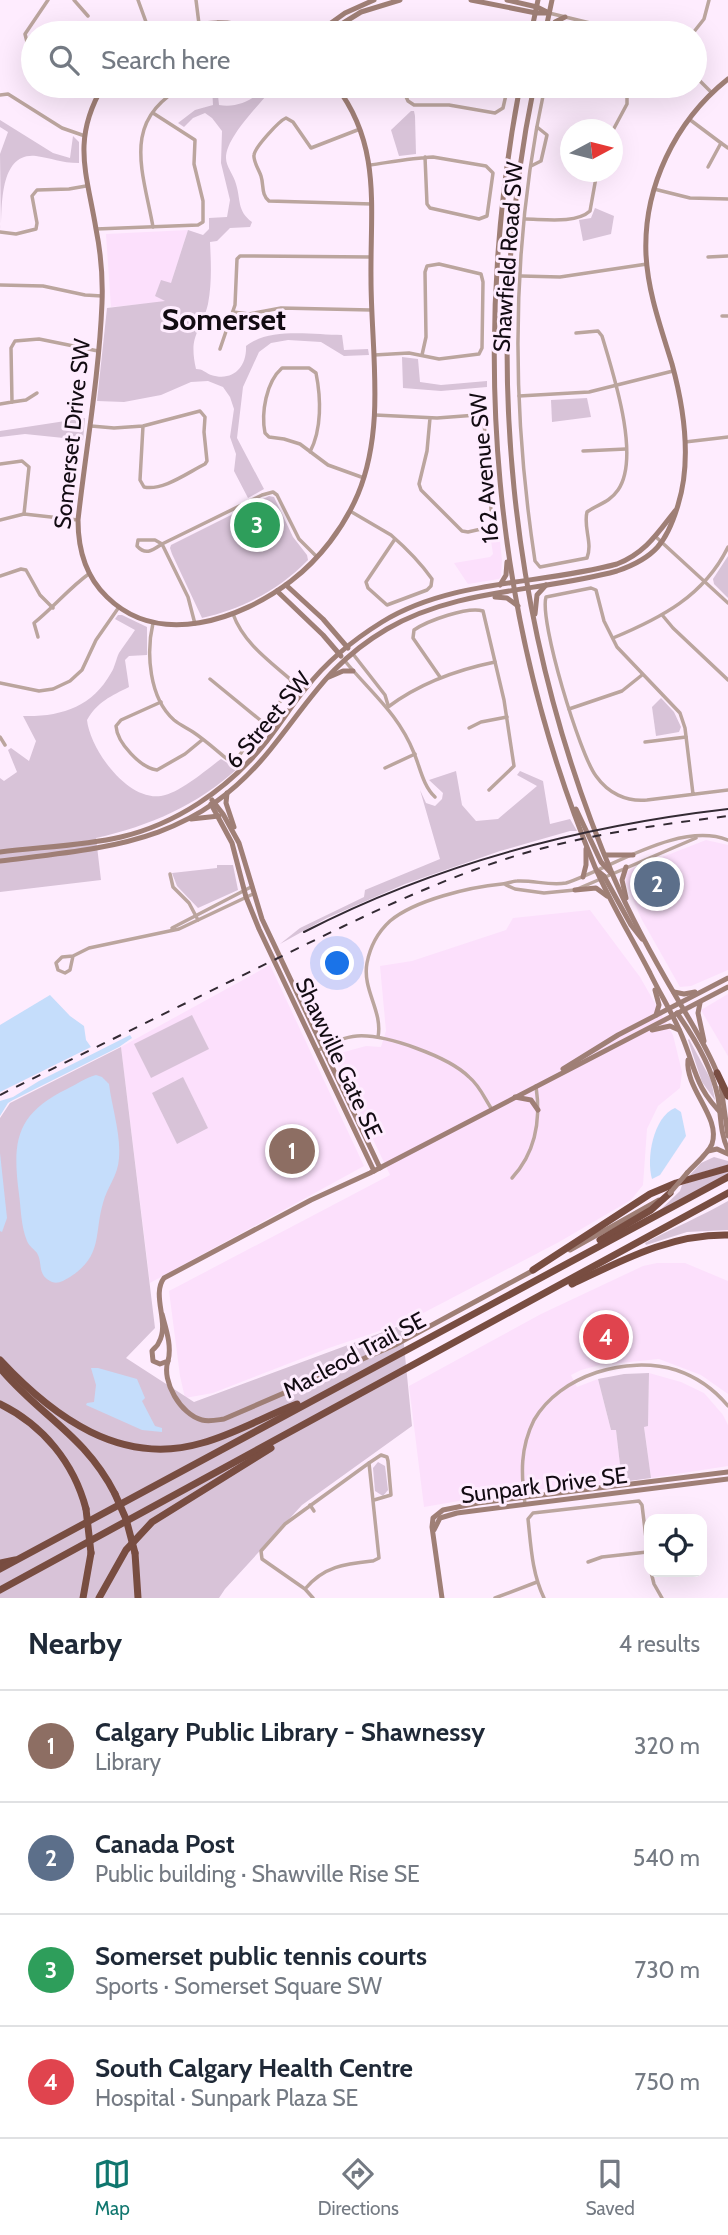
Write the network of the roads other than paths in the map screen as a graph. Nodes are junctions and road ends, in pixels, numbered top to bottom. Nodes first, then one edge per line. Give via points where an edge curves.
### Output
1 (48, 0) edge
2 (74, 0) edge
3 (138, 0) edge
4 (196, 0) edge
5 (374, 0) edge
6 (400, 0) edge
7 (471, 0) edge
8 (507, 0) edge
9 (552, 0) edge
10 (709, 0) edge
11 (529, 2) edge
12 (537, 7) edge
13 (549, 13) junction
14 (88, 16) dead end
15 (565, 17) junction
16 (34, 21) edge
17 (146, 21) edge
18 (199, 21) edge
19 (334, 21) edge
20 (346, 21) edge
21 (548, 21) edge
22 (557, 21) edge
23 (579, 21) edge
24 (702, 21) edge
25 (728, 79) edge
26 (707, 88) edge
27 (712, 93) junction
28 (0, 95) edge
29 (96, 98) edge
30 (166, 98) edge
31 (343, 98) edge
32 (407, 98) edge
33 (505, 98) edge
34 (518, 98) edge
35 (532, 98) edge
36 (543, 98) edge
37 (627, 98) edge
38 (153, 113) junction
39 (689, 118) junction
40 (619, 119) edge
41 (537, 127) junction
42 (360, 129) junction
43 (85, 136) junction
44 (721, 143) junction
45 (728, 148) edge
46 (425, 157) junction
47 (370, 165) junction
48 (531, 166) junction
49 (708, 167) dead end
50 (595, 182) edge
51 (86, 186) junction
52 (654, 189) junction
53 (728, 200) edge
54 (372, 204) junction
55 (525, 219) junction
56 (153, 227) junction
57 (96, 229) junction
58 (0, 232) edge
59 (728, 256) edge
60 (371, 257) junction
61 (708, 257) dead end
62 (647, 264) junction
63 (520, 276) junction
64 (0, 285) edge
65 (102, 296) junction
66 (371, 310) junction
67 (233, 312) junction
68 (722, 316) dead end
69 (728, 316) edge
70 (576, 334) dead end
71 (220, 349) dead end
72 (98, 351) junction
73 (372, 355) junction
74 (422, 355) junction
75 (673, 371) junction
76 (616, 386) junction
77 (37, 393) dead end
78 (519, 396) junction
79 (12, 402) junction
80 (0, 404) edge
81 (375, 415) junction
82 (430, 418) junction
83 (89, 426) junction
84 (143, 426) junction
85 (728, 437) edge
86 (684, 442) junction
87 (626, 449) junction
88 (583, 451) dead end
89 (310, 452) junction
90 (0, 464) edge
91 (364, 478) junction
92 (677, 509) junction
93 (350, 511) junction
94 (24, 514) junction
95 (0, 520) edge
96 (78, 520) junction
97 (656, 537) junction
98 (396, 539) junction
99 (662, 543) junction
100 (162, 544) junction
101 (508, 547) junction
102 (728, 547) edge
103 (317, 557) junction
104 (90, 573) junction
105 (0, 576) edge
106 (527, 580) junction
107 (705, 582) junction
108 (513, 583) junction
109 (547, 584) junction
110 (286, 585) junction
111 (500, 585) junction
112 (528, 588) junction
113 (277, 591) junction
114 (515, 591) junction
115 (489, 596) junction
116 (728, 603) edge
117 (518, 606) junction
118 (119, 607) junction
119 (53, 608) junction
120 (232, 614) junction
121 (663, 616) junction
122 (153, 623) junction
123 (195, 624) junction
124 (534, 627) junction
125 (364, 634) junction
126 (38, 637) dead end
127 (340, 638) junction
128 (612, 638) junction
129 (347, 646) junction
130 (339, 653) junction
131 (352, 653) junction
132 (344, 660) junction
133 (495, 662) junction
134 (353, 671) junction
135 (642, 675) junction
136 (440, 677) junction
137 (210, 680) dead end
138 (728, 680) edge
139 (323, 681) junction
140 (0, 683) edge
141 (161, 702) junction
142 (388, 707) junction
143 (569, 709) junction
144 (507, 717) junction
145 (265, 724) junction
146 (469, 728) dead end
147 (0, 737) edge
148 (686, 737) junction
149 (202, 740) junction
150 (645, 741) dead end
151 (5, 745) dead end
152 (415, 754) junction
153 (385, 768) dead end
154 (489, 790) dead end
155 (566, 790) junction
156 (728, 790) edge
157 (227, 793) junction
158 (693, 794) junction
159 (208, 797) junction
160 (435, 797) dead end
161 (213, 803) junction
162 (219, 817) junction
163 (187, 819) junction
164 (700, 836) junction
165 (728, 840) edge
166 (239, 843) junction
167 (586, 846) junction
168 (0, 852) edge
169 (605, 855) junction
170 (633, 855) junction
171 (0, 861) edge
172 (607, 866) junction
173 (626, 867) junction
174 (597, 871) junction
175 (612, 873) junction
176 (170, 874) dead end
177 (583, 877) junction
178 (602, 877) junction
179 (504, 884) junction
180 (575, 890) junction
181 (248, 892) junction
182 (609, 898) junction
183 (627, 905) junction
184 (196, 915) junction
185 (198, 920) junction
186 (171, 929) junction
187 (645, 941) junction
188 (73, 956) junction
189 (648, 971) junction
190 (728, 978) edge
191 (728, 986) edge
192 (673, 992) junction
193 (701, 992) junction
194 (701, 1002) junction
195 (680, 1003) junction
196 (668, 1009) junction
197 (678, 1014) junction
198 (656, 1015) junction
199 (679, 1031) junction
200 (642, 1033) junction
201 (378, 1037) junction
202 (319, 1050) junction
203 (706, 1051) junction
204 (688, 1056) junction
205 (717, 1073) junction
206 (552, 1077) junction
207 (536, 1085) junction
208 (728, 1096) edge
209 (512, 1097) junction
210 (491, 1108) junction
211 (538, 1110) junction
212 (724, 1116) edge
213 (728, 1136) edge
214 (705, 1152) junction
215 (728, 1152) edge
216 (728, 1168) edge
217 (377, 1170) junction
218 (728, 1177) edge
219 (512, 1178) dead end
220 (670, 1193) junction
221 (728, 1193) edge
222 (726, 1235) edge
223 (533, 1270) junction
224 (531, 1282) junction
225 (514, 1310) junction
226 (162, 1314) junction
227 (0, 1360) edge
228 (168, 1360) junction
229 (0, 1368) edge
230 (330, 1390) junction
231 (354, 1398) junction
232 (0, 1404) edge
233 (728, 1405) edge
234 (369, 1463) junction
235 (728, 1472) edge
236 (728, 1479) edge
237 (373, 1500) junction
238 (525, 1501) junction
239 (310, 1505) junction
240 (314, 1511) dead end
241 (644, 1524) edge
242 (644, 1552) edge
243 (16, 1560) junction
244 (588, 1562) dead end
245 (0, 1563) edge
246 (0, 1569) edge
247 (652, 1577) edge
248 (537, 1582) junction
249 (305, 1590) junction
250 (0, 1592) edge
251 (83, 1598) edge
252 (99, 1598) edge
253 (138, 1598) edge
254 (313, 1598) edge
255 (442, 1598) edge
256 (495, 1598) edge
257 (544, 1598) edge
258 (662, 1598) edge

1 - 16 street
2 - 14 street
3 - 17 street
4 - 18 street
5 - 19 street
6 - 20 street
7 - 12 street
8 - 11 street
9 - 13 street
10 - 24 street
11 - 12 street
12 - 13 street
13 - 15 street
13 - 21 street
15 - 22 street
15 - 23 street
25 - 27 street
26 - 27 street
27 - 39 street
28 - 43 street via 8,94 62,128
29 - 43 street, Somerset Drive SW
30 - 38 street
31 - 42 street, Somerset Drive SW
32 - 33 street via 414,105 495,113 503,108
34 - 101 street, 162 Avenue SW via 500,218 493,331 498,467
35 - 106 street, 162 Avenue SW via 514,218 507,334 512,465
36 - 41 street, Shawfield Road SW
37 - 40 street
38 - 56 street via 144,130 139,158
38 - 56 street via 195,140 194,164 204,217 198,225
39 - 44 street
39 - 52 street
41 - 48 street, Shawfield Road SW
41 - 48 street via 547,135 541,161
42 - 47 street, Somerset Drive SW
42 - 54 street via 311,148 293,122 283,119 254,158 269,201
43 - 51 street, Somerset Drive SW
44 - 45 street
44 - 49 street
46 - 46 street via 491,168 487,216 480,219 430,208
46 - 47 street
47 - 54 street, Somerset Drive SW
48 - 55 street, Shawfield Road SW
50 - 55 street via 589,214
51 - 57 street, Somerset Drive SW
51 - 58 street via 37,190 32,196 36,229
52 - 53 street via 690,198
52 - 62 street
54 - 60 street, Somerset Drive SW
55 - 63 street, Shawfield Road SW
56 - 57 street
57 - 65 street, Somerset Drive SW
59 - 61 street
60 - 66 street, Somerset Drive SW
60 - 67 street via 242,255 237,259
62 - 63 street via 561,276
62 - 75 street
63 - 78 street, Shawfield Road SW
64 - 65 street via 43,286
65 - 72 street, Somerset Drive SW
66 - 67 street
66 - 73 street, Somerset Drive SW
67 - 71 street
68 - 69 street
70 - 76 street, Shawfield Road SW via 601,334
72 - 79 street via 39,339 15,341
72 - 83 street, Somerset Drive SW
73 - 74 street
73 - 81 street, Somerset Drive SW
74 - 74 street via 445,359 480,353 481,274 439,264 427,266
75 - 76 street
75 - 86 street
76 - 78 street via 573,394
76 - 87 street, Shawfield Road SW
77 - 79 street
78 - 87 street, Shawfield Road SW via 526,502 538,566 587,558 586,515 611,499 621,486
79 - 80 street
81 - 82 street
81 - 91 street, Somerset Drive SW
82 - 82 street via 477,415 484,422 492,523 488,528 460,529 421,490
83 - 84 street
83 - 96 street, Somerset Drive SW
84 - 84 street via 202,411 206,463 159,486 144,487 140,480
85 - 86 street
86 - 92 street via 684,480
87 - 88 street
89 - 89 street via 264,431 266,397 282,368 309,368 316,373 319,413
89 - 91 street via 328,465
90 - 94 street via 22,461 29,467
91 - 93 street, Somerset Drive SW
92 - 97 street, 6 Street SW
92 - 99 street
93 - 98 street
93 - 103 street, Somerset Drive SW
94 - 95 street
94 - 96 street
96 - 104 street, Somerset Drive SW via 80,549
97 - 99 street
97 - 106 street, 6 Street SW via 638,554 617,564
98 - 98 street via 432,581 427,590 389,605 366,582
99 - 107 street
99 - 109 street, 6 Street SW via 625,569
100 - 100 street via 155,540 137,543 145,552
100 - 103 street via 273,492 302,543
100 - 123 street via 188,597
101 - 108 street, 162 Avenue SW
101 - 111 street via 506,575
102 - 107 street
103 - 110 street, Somerset Drive SW
104 - 118 street, Somerset Drive SW
104 - 119 street
105 - 119 street via 26,570 40,596
106 - 108 street, 6 Street SW
106 - 112 street, 162 Avenue SW
107 - 116 street
107 - 121 street
108 - 111 street, 6 Street SW
108 - 114 street, 162 Avenue SW
109 - 112 street, 6 Street SW
109 - 124 street via 537,595
110 - 113 street, Somerset Drive SW
110 - 127 street
111 - 125 street, 6 Street SW via 423,603
112 - 114 street, 6 Street SW
112 - 124 street, 162 Avenue SW
113 - 120 street, Somerset Drive SW
113 - 130 street
114 - 115 street, 6 Street SW
114 - 117 street, 162 Avenue SW
115 - 117 street via 507,598
115 - 131 street, 6 Street SW via 419,614 386,629
117 - 155 street, 162 Avenue SW via 535,687
118 - 122 street, Somerset Drive SW
118 - 140 street via 96,639 82,670 70,681 39,691
119 - 126 street via 34,623
120 - 123 street, Somerset Drive SW
120 - 145 street via 247,640 291,682
121 - 128 street
121 - 138 street
122 - 123 street, Somerset Drive SW
122 - 141 street via 151,662
124 - 169 street, 162 Avenue SW via 572,766
125 - 127 street
125 - 129 street, 6 Street SW
127 - 129 street
128 - 135 street
128 - 143 street via 595,589 545,599 553,654
129 - 130 street, 6 Street SW
129 - 131 street
130 - 132 street
130 - 159 street, 6 Street SW via 307,686 254,757
131 - 132 street, 6 Street SW
131 - 142 street via 385,695
132 - 134 street
132 - 139 street, 6 Street SW
133 - 136 street
133 - 136 street via 484,613 477,609 458,613 412,632
133 - 144 street
134 - 139 street via 338,672
134 - 142 street
135 - 143 street via 622,691
135 - 148 street via 680,713
136 - 142 street
137 - 145 street
139 - 157 street, 6 Street SW via 268,753
141 - 149 street via 174,720
141 - 149 street via 116,726 138,759 159,770
142 - 152 street
143 - 158 street via 593,772 612,792 640,801
144 - 146 street
144 - 154 street via 514,768
145 - 149 street via 235,760
147 - 151 street
148 - 150 street
148 - 158 street
152 - 153 street
152 - 160 street via 426,787
155 - 167 street, 162 Avenue SW
155 - 172 street
156 - 158 street
157 - 161 street, 6 Street SW
157 - 166 street
159 - 161 street
159 - 168 street, 6 Street SW via 172,818 120,837
161 - 162 street
161 - 163 street, 6 Street SW
161 - 166 street
162 - 163 street
162 - 181 street
163 - 171 street, 6 Street SW via 115,846
164 - 165 street
164 - 170 street via 682,837
164 - 173 street
166 - 181 street
167 - 174 street
167 - 177 street
169 - 170 street
169 - 172 street, 162 Avenue SW
170 - 172 street
172 - 174 street
172 - 175 street
173 - 175 street
173 - 183 street via 622,880
174 - 177 street
174 - 178 street
175 - 178 street
175 - 183 street
176 - 184 street via 173,887
177 - 179 street via 556,885
178 - 180 street
178 - 182 street
178 - 187 street
179 - 180 street via 544,893
179 - 201 street via 459,891 399,915 383,929 366,970 379,1019
180 - 182 street via 598,888
181 - 184 street
181 - 185 street
181 - 202 street, Shawville Gate SE
182 - 189 street
183 - 187 street
184 - 185 street
184 - 186 street
185 - 186 street
186 - 188 street via 89,947
187 - 192 street
188 - 188 street via 60,958 58,970 70,970
189 - 196 street
189 - 198 street via 659,1005
190 - 193 street
191 - 194 street
192 - 193 street
192 - 195 street
193 - 195 street
194 - 197 street
194 - 203 street via 698,1012
195 - 196 street
195 - 197 street
196 - 197 street
196 - 198 street
197 - 199 street
197 - 200 street
197 - 203 street
197 - 212 street via 711,1075
198 - 206 street via 582,1055
199 - 200 street via 667,1026
199 - 204 street
200 - 206 street
201 - 202 street via 351,1037
201 - 210 street via 458,1068 473,1080
202 - 217 street, Shawville Gate SE
203 - 205 street
204 - 212 street via 702,1091
204 - 214 street via 692,1082 712,1125 712,1141
205 - 208 highway
205 - 212 street
206 - 207 street
207 - 209 street
207 - 211 street
209 - 210 street
209 - 211 street via 531,1100
210 - 217 street
211 - 219 street via 532,1147
212 - 213 street
212 - 215 street
214 - 215 street
214 - 220 street, bridge
216 - 223 highway via 660,1189
217 - 226 street via 164,1278 160,1283
218 - 224 highway, Macleod Trail SE
220 - 223 street
220 - 224 highway via 651,1210
221 - 225 highway, Macleod Trail SE
222 - 225 highway via 659,1245
223 - 228 street via 395,1345 224,1419 204,1421 186,1411 170,1385
224 - 230 highway, Macleod Trail SE
225 - 231 highway, Macleod Trail SE
226 - 228 street
226 - 228 street via 160,1341 152,1357 160,1364
227 - 230 highway via 82,1430 142,1448 204,1443
229 - 253 highway, bridge via 79,1442 100,1468 126,1518 135,1553
230 - 243 highway, Macleod Trail SE
231 - 250 highway, Macleod Trail SE
231 - 252 highway via 152,1522 126,1550
232 - 251 highway, bridge via 30,1423 55,1447 75,1478 86,1509 91,1553
233 - 238 street via 703,1383 669,1368 621,1368 577,1380 548,1401 528,1434 522,1467
234 - 237 street
234 - 237 street via 381,1455 388,1461 391,1495
234 - 239 street
235 - 238 street, Sunpark Drive SE
236 - 238 street, Sunpark Drive SE
237 - 249 street via 379,1558 332,1567
238 - 255 street, Sunpark Drive SE via 440,1518 434,1531
239 - 240 street
239 - 249 street via 275,1534 260,1555
241 - 248 street via 639,1501 533,1513 528,1519
242 - 244 street
243 - 245 highway
243 - 246 highway, Macleod Trail SE
247 - 258 street
248 - 256 street
248 - 257 street
249 - 254 street

